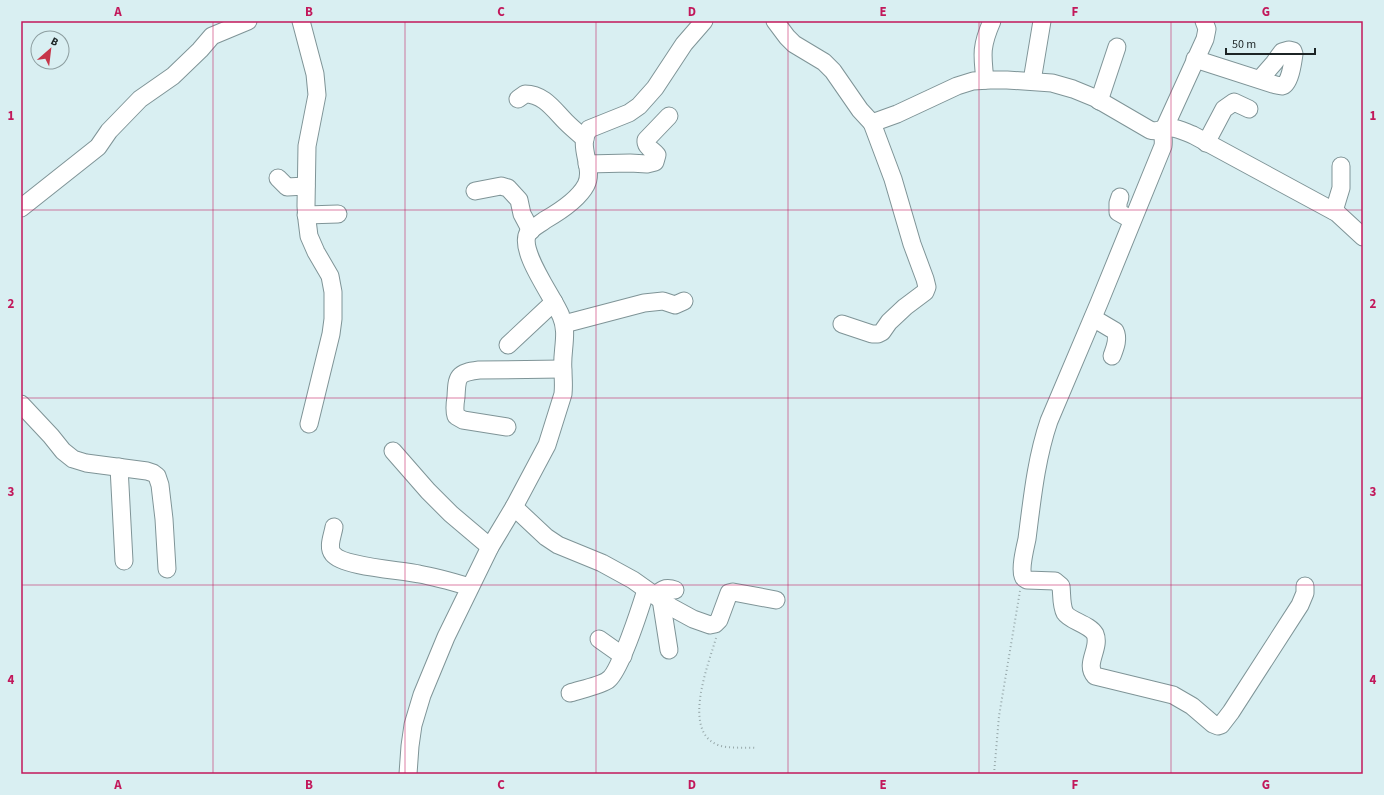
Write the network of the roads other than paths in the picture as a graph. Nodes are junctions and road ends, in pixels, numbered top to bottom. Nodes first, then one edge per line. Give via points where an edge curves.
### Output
1 (248, 21) edge
2 (301, 21) edge
3 (704, 21) edge
4 (775, 21) edge
5 (992, 21) edge
6 (1042, 21) edge
7 (1204, 21) edge
8 (1117, 47) dead end
9 (1195, 59) junction
10 (1260, 79) dead end
11 (985, 80) junction
12 (1032, 81) junction
13 (518, 99) dead end
14 (1099, 100) junction
15 (1249, 109) dead end
16 (669, 116) dead end
17 (872, 123) junction
18 (1164, 129) junction
19 (585, 138) junction
20 (1206, 142) junction
21 (587, 164) junction
22 (1341, 166) dead end
23 (278, 178) dead end
24 (306, 186) junction
25 (475, 191) dead end
26 (1120, 197) dead end
27 (21, 208) edge
28 (1334, 211) junction
29 (338, 214) dead end
30 (306, 215) junction
31 (1132, 220) junction
32 (530, 231) junction
33 (1363, 237) edge
34 (684, 300) dead end
35 (554, 302) junction
36 (1093, 318) junction
37 (564, 324) junction
38 (842, 324) dead end
39 (508, 345) dead end
40 (1112, 356) dead end
41 (562, 369) junction
42 (21, 404) edge
43 (309, 424) dead end
44 (507, 427) dead end
45 (393, 451) dead end
46 (119, 467) junction
47 (514, 507) junction
48 (334, 528) dead end
49 (490, 547) junction
50 (124, 560) dead end
51 (167, 569) dead end
52 (1305, 586) dead end
53 (470, 587) junction
54 (675, 590) dead end
55 (654, 595) junction
56 (776, 600) dead end
57 (599, 639) dead end
58 (669, 650) dead end
59 (623, 656) junction
60 (570, 693) dead end
61 (408, 774) edge

1 - 27 street via 212,36 173,76 140,99 93,152
2 - 24 street via 315,74 317,95 307,146
3 - 19 street via 684,44 647,98 629,113 592,128
4 - 17 street via 794,44 824,62 833,71
5 - 11 street via 982,51
6 - 12 street
7 - 9 street via 1207,29 1205,39
8 - 14 street
9 - 10 street
9 - 18 street
11 - 12 street
11 - 17 street via 957,86
12 - 14 street via 1061,85
13 - 19 street via 525,94 540,97
14 - 18 street via 1150,130 1155,132
15 - 20 street via 1234,102 1229,105 1224,109
16 - 21 street via 646,140 657,155 655,162
17 - 38 street via 893,179 927,287 925,292 905,307 878,334
18 - 20 street via 1180,129
18 - 31 street via 1163,146
19 - 21 street
20 - 28 street
21 - 32 street via 588,180 581,193
22 - 28 street via 1341,188
23 - 24 street via 287,187
24 - 30 street
25 - 32 street via 501,186 508,188 519,200
26 - 31 street via 1118,212
28 - 33 street
29 - 30 street
30 - 43 street via 309,236 330,276 333,292 331,334
31 - 36 street
32 - 35 street via 527,240 529,255
34 - 37 street via 675,305 663,301 644,303
35 - 37 street
35 - 39 street
36 - 40 street via 1115,331 1117,338
36 - 52 street via 1043,437 1023,575 1027,580 1055,581 1061,586 1064,613 1092,630 1096,636 1091,668 1095,676 1173,695 1192,706 1213,724 1221,725 1300,605
37 - 41 street
41 - 44 street via 467,371 459,378 456,384 456,416 463,420
41 - 47 street via 563,394 547,445
42 - 46 street via 63,451 73,458 86,463
45 - 49 street via 451,514
46 - 50 street
46 - 51 street via 146,471 157,476 164,519
47 - 49 street
47 - 55 street via 558,545 602,563
48 - 53 street via 330,549 341,560 375,568 402,570
49 - 53 street
53 - 61 street via 422,695 412,732
54 - 55 street via 669,588
55 - 56 street via 692,619 710,625 719,620 728,593
55 - 58 street
55 - 59 street
57 - 59 street
59 - 60 street via 608,680

